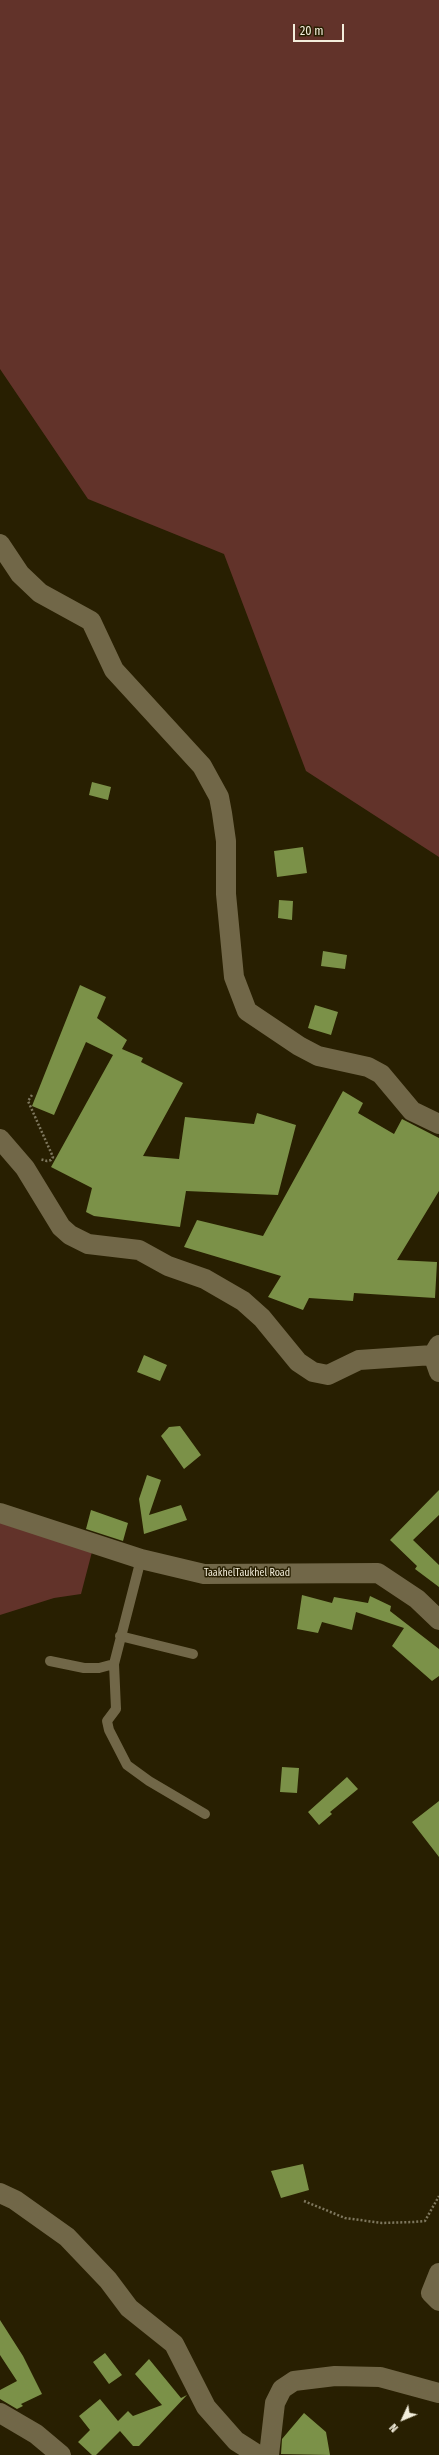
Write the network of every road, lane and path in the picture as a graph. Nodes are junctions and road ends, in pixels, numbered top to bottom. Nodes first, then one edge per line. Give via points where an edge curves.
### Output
1 (0, 544) edge
2 (32, 1095) dead end
3 (439, 1124) edge
4 (0, 1139) edge
5 (47, 1161) dead end
6 (437, 1358) edge
7 (0, 1513) edge
8 (141, 1559) junction
9 (439, 1620) edge
10 (120, 1636) junction
11 (193, 1654) dead end
12 (50, 1661) dead end
13 (114, 1664) junction
14 (205, 1814) dead end
15 (0, 2193) edge
16 (439, 2196) edge
17 (304, 2201) dead end
18 (439, 2273) edge
19 (439, 2301) edge
20 (439, 2393) edge
21 (0, 2413) edge
22 (61, 2455) edge
23 (258, 2455) edge
24 (269, 2455) edge

1 - 3 street via 20,574 40,593 91,620 114,670 202,766 219,797 226,841 226,894 234,977 247,1011 318,1056 368,1067 381,1074 412,1111
2 - 5 path via 28,1102 52,1151 53,1157
4 - 6 street via 25,1168 61,1227 70,1235 88,1244 139,1250 168,1266 205,1279 243,1301 266,1323 298,1362 312,1372 328,1375 359,1360
7 - 8 street, TaakhelTaukhel Road
8 - 9 street, TaakhelTaukhel Road via 204,1574 378,1572 417,1600
8 - 10 lane
10 - 11 lane
10 - 13 lane
12 - 13 lane via 84,1668
13 - 14 lane via 116,1709 107,1721 127,1765
15 - 23 street via 15,2200 67,2237 108,2280 129,2308 174,2344 206,2407 236,2441
16 - 17 path via 424,2221 382,2224 345,2218
18 - 19 street via 431,2293
20 - 24 street via 380,2377 335,2376 294,2381 282,2389 275,2403
21 - 22 street via 36,2434

